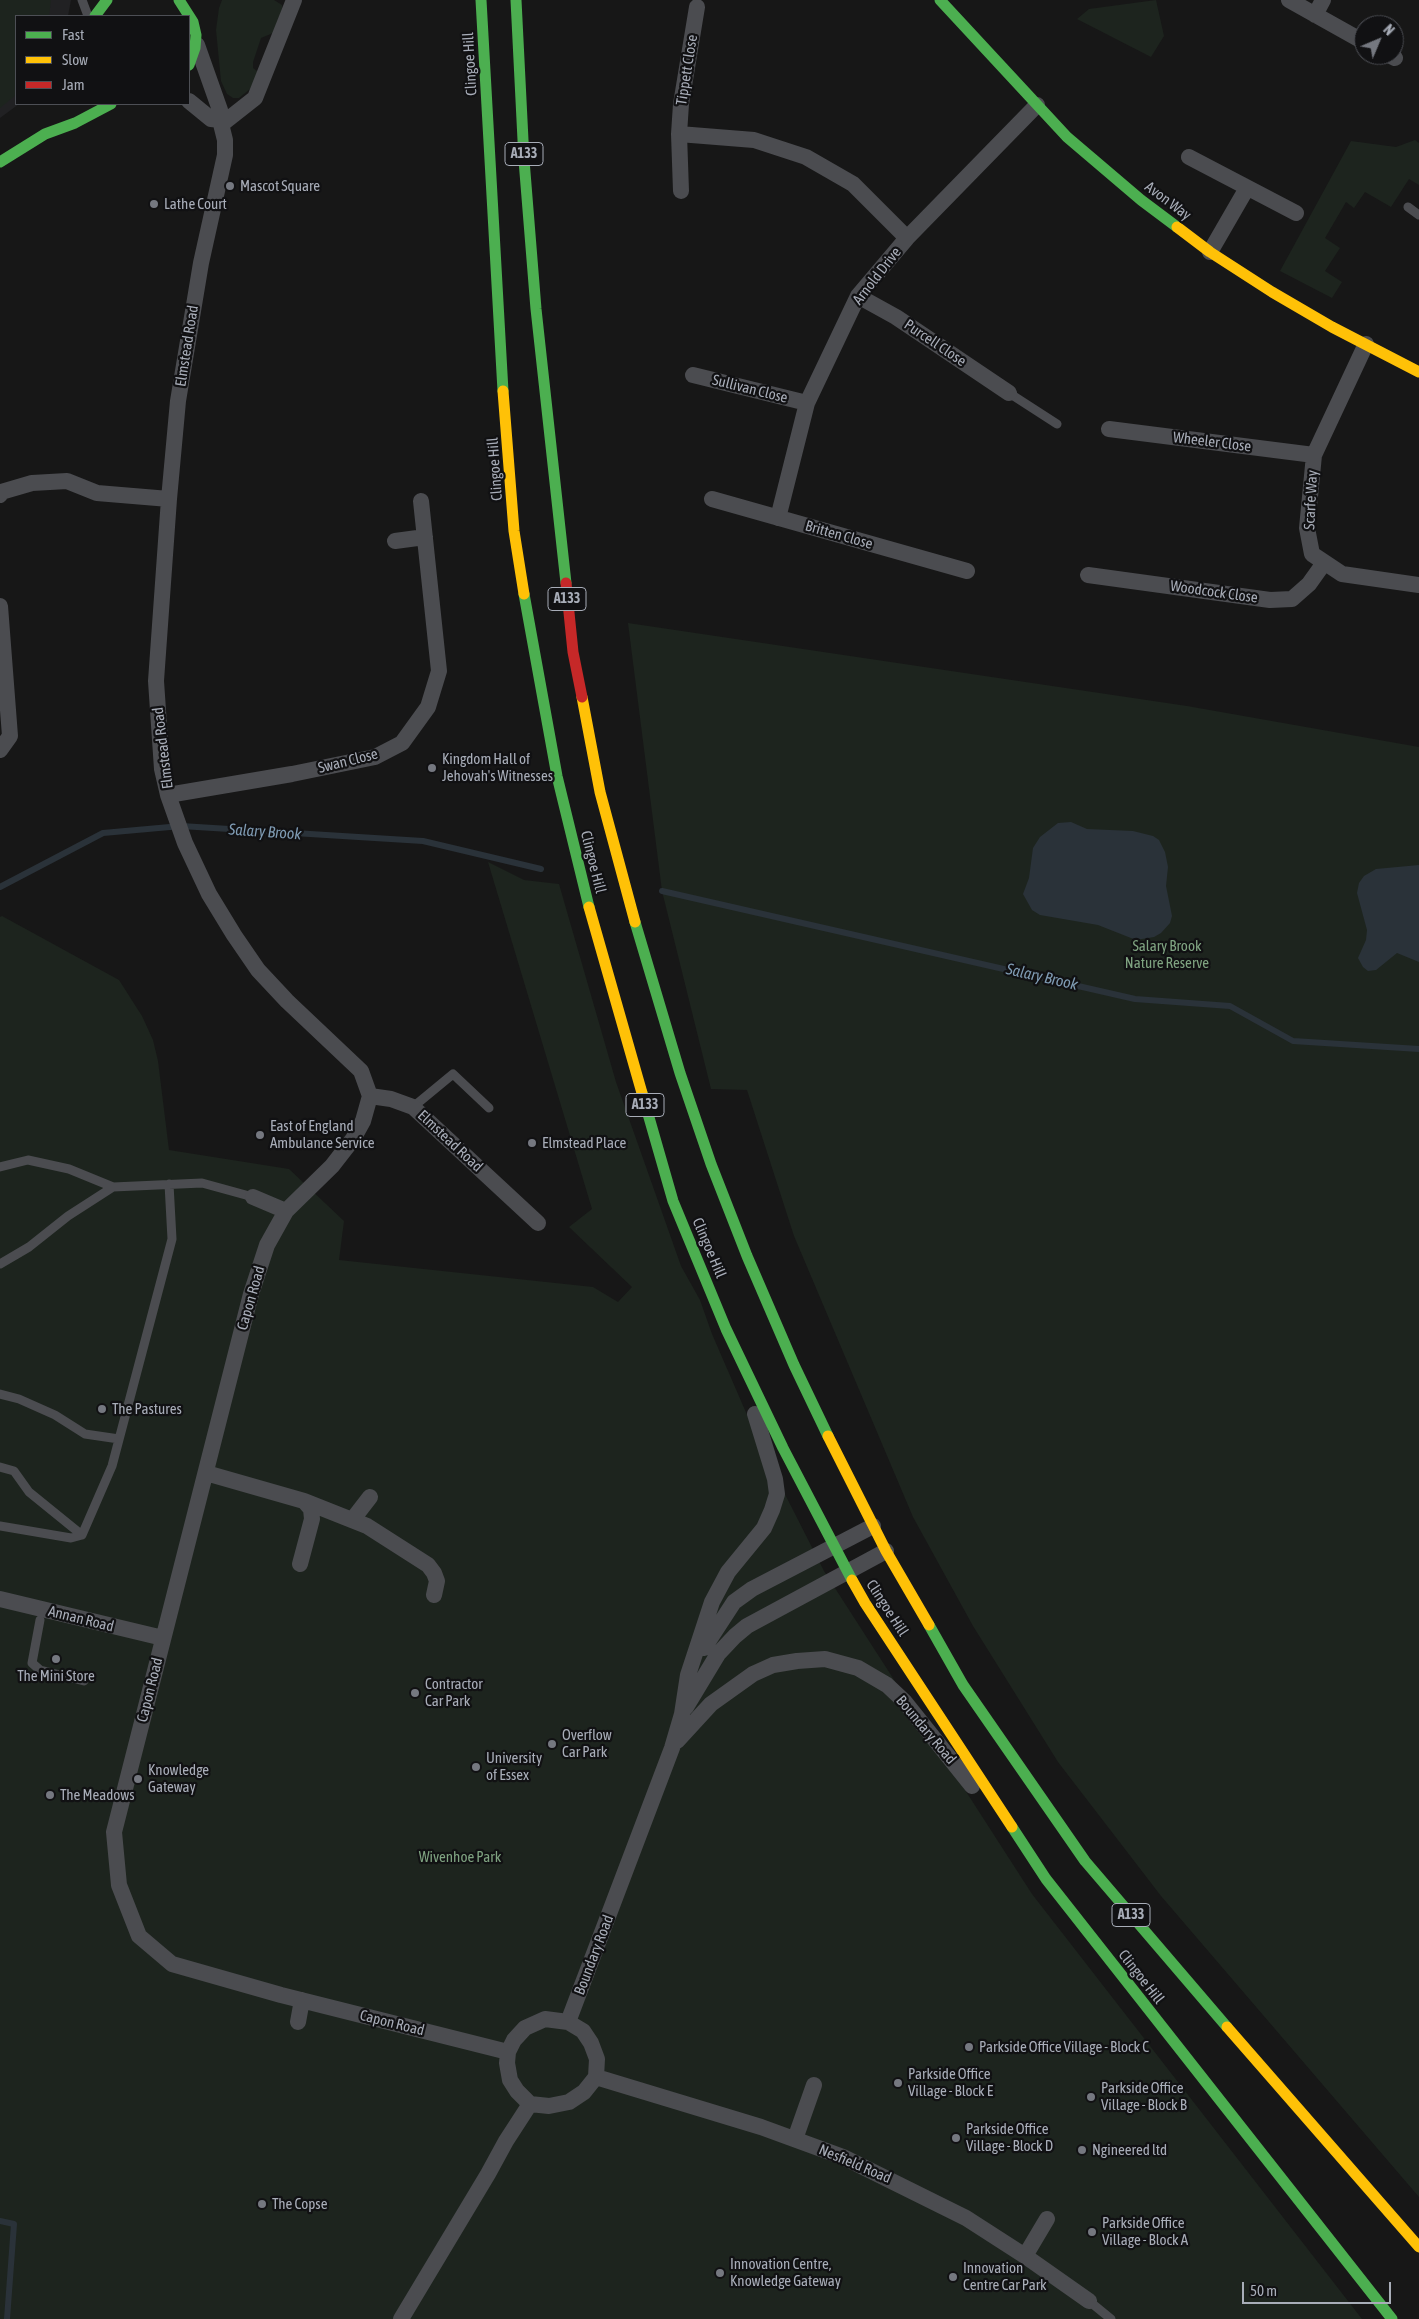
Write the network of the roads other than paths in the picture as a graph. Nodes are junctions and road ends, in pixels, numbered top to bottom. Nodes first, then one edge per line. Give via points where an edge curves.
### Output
1 (82, 0) edge
2 (107, 0) edge
3 (179, 0) edge
4 (294, 0) edge
5 (482, 0) edge
6 (516, 0) edge
7 (940, 0) edge
8 (1289, 0) edge
9 (1323, 0) edge
10 (199, 7) dead end
11 (697, 7) dead end
12 (88, 15) edge
13 (96, 15) edge
14 (189, 15) edge
15 (1315, 15) junction
16 (190, 17) edge
17 (193, 22) junction
18 (1354, 36) edge
19 (195, 41) junction
20 (190, 61) edge
21 (190, 102) edge
22 (109, 105) edge
23 (1037, 105) junction
24 (57, 119) dead end
25 (221, 122) junction
26 (45, 134) junction
27 (679, 134) junction
28 (1189, 157) dead end
29 (0, 162) edge
30 (1247, 188) junction
31 (681, 190) dead end
32 (1408, 207) dead end
33 (1296, 213) dead end
34 (1419, 215) edge
35 (908, 238) junction
36 (1210, 252) junction
37 (858, 296) junction
38 (1366, 344) junction
39 (1419, 372) edge
40 (693, 375) dead end
41 (1009, 393) joint
42 (807, 404) junction
43 (1057, 424) dead end
44 (1109, 429) dead end
45 (1314, 455) junction
46 (0, 492) edge
47 (169, 499) junction
48 (712, 499) dead end
49 (421, 501) dead end
50 (778, 518) junction
51 (424, 537) junction
52 (395, 541) dead end
53 (1324, 563) junction
54 (967, 571) dead end
55 (1088, 575) dead end
56 (1419, 585) edge
57 (0, 606) edge
58 (0, 750) edge
59 (168, 795) junction
60 (370, 1096) junction
61 (413, 1107) junction
62 (489, 1108) dead end
63 (0, 1167) edge
64 (169, 1184) junction
65 (113, 1187) junction
66 (253, 1197) joint
67 (286, 1211) junction
68 (538, 1223) dead end
69 (0, 1264) edge
70 (726, 1329) junction
71 (0, 1394) edge
72 (119, 1439) junction
73 (0, 1467) edge
74 (206, 1473) junction
75 (370, 1497) dead end
76 (304, 1501) junction
77 (353, 1519) junction
78 (0, 1526) edge
79 (873, 1526) junction
80 (82, 1535) junction
81 (833, 1546) junction
82 (886, 1551) junction
83 (300, 1564) dead end
84 (847, 1572) junction
85 (434, 1595) dead end
86 (0, 1599) edge
87 (40, 1620) dead end
88 (163, 1638) junction
89 (688, 1676) junction
90 (84, 1681) dead end
91 (682, 1714) junction
92 (672, 1748) junction
93 (1046, 1879) junction
94 (302, 2000) junction
95 (298, 2022) dead end
96 (568, 2022) junction
97 (508, 2052) junction
98 (596, 2077) junction
99 (814, 2085) dead end
100 (530, 2104) junction
101 (795, 2139) junction
102 (1046, 2219) dead end
103 (1419, 2247) edge
104 (1025, 2256) junction
105 (1089, 2301) joint
106 (401, 2319) edge
107 (1111, 2319) edge
108 (1392, 2319) edge

1 - 12 lane
2 - 13 main road
3 - 14 main road
4 - 25 street via 255,98
5 - 70 main road, Clingoe Hill / A133 via 500,349 514,531 530,630 557,776 583,885 673,1201
6 - 79 main road, Clingoe Hill / A133 via 524,160 558,514 574,652 600,792 680,1073 711,1164 794,1366
7 - 23 main road, Avon Way
8 - 15 street
9 - 15 street
10 - 17 main road
11 - 27 street, Tippett Close
15 - 18 street
16 - 17 main road
17 - 19 main road
19 - 20 main road
19 - 25 street, Elmstead Road via 220,110
21 - 25 street via 211,119
22 - 26 main road via 76,123
23 - 35 street, Arnold Drive
23 - 36 main road, Avon Way via 1067,137 1124,186
24 - 26 main road
25 - 47 street, Elmstead Road via 225,155 210,214 192,314 178,401
26 - 29 main road
27 - 31 street, Tippett Close
27 - 35 street via 754,140 806,157 853,184
28 - 30 street
30 - 33 street
30 - 36 street
32 - 34 lane
35 - 37 street, Arnold Drive
36 - 38 main road, Avon Way via 1272,292
37 - 41 street, Purcell Close via 896,317
37 - 42 street, Arnold Drive
38 - 39 main road, Avon Way
38 - 45 street, Scarfe Way
40 - 42 street, Sullivan Close
41 - 43 lane
42 - 50 street, Arnold Drive
44 - 45 street, Wheeler Close
45 - 53 street, Scarfe Way via 1307,528 1312,554
46 - 47 street via 32,483 67,481 96,493
47 - 59 street, Elmstead Road via 156,681 162,770
48 - 50 street, Britten Close
49 - 51 street, Swan Close
50 - 54 street, Britten Close
51 - 52 street
51 - 59 street, Swan Close via 439,671 428,707 402,743 374,757
53 - 55 street, Woodcock Close via 1309,584 1292,598 1270,600
53 - 56 street, Scarfe Way via 1342,574
57 - 58 street via 10,736
59 - 60 street, Elmstead Road via 208,894 258,970 361,1071
60 - 61 street, Elmstead Road
60 - 67 street, Capon Road via 363,1121 353,1139 332,1166
61 - 62 lane via 452,1074
61 - 68 street, Elmstead Road
63 - 65 lane via 28,1160 69,1169
64 - 65 lane
64 - 66 lane via 202,1183
64 - 72 lane via 172,1239
65 - 69 lane
66 - 67 street
67 - 74 street, Capon Road via 267,1245 251,1294
70 - 81 main road, Clingoe Hill / A133
70 - 89 street, Boundary Road via 776,1479 777,1494 764,1528 728,1572 712,1602
71 - 72 lane via 55,1415 85,1434
72 - 80 lane via 112,1466
73 - 80 lane via 14,1471 29,1492
74 - 76 street
74 - 88 street, Capon Road
75 - 77 street
76 - 77 street
76 - 83 street via 311,1509 312,1518
77 - 85 street via 428,1566 437,1581
78 - 80 lane via 72,1538
79 - 81 street, Boundary Road
79 - 82 main road, A133
81 - 84 main road, Clingoe Hill / A133
81 - 89 street, Boundary Road via 734,1602
82 - 84 street, Boundary Road
82 - 103 main road, Clingoe Hill / A133 via 963,1685 1085,1861
84 - 91 street, Boundary Road via 735,1636 718,1654
84 - 93 main road, Clingoe Hill / A133
86 - 88 street, Annan Road
87 - 90 lane via 32,1663 40,1670
88 - 94 street, Capon Road via 114,1832 119,1884 139,1936 172,1964
89 - 91 street, Boundary Road
91 - 92 street, Boundary Road
92 - 93 street, Boundary Road via 711,1704 753,1674 773,1665 825,1659 858,1668 888,1686 904,1701
92 - 96 street, Boundary Road
93 - 108 main road, Clingoe Hill / A133
94 - 95 street
94 - 97 street, Capon Road
96 - 97 street via 545,2019 525,2028
96 - 98 street via 583,2032 591,2044 597,2059
97 - 100 street via 510,2080
98 - 100 street via 584,2092 568,2102 549,2106
98 - 101 street, Nesfield Road
99 - 101 street
100 - 106 street
101 - 104 street, Nesfield Road via 843,2157 933,2200
102 - 104 street
104 - 105 street, Nesfield Road
105 - 107 lane

